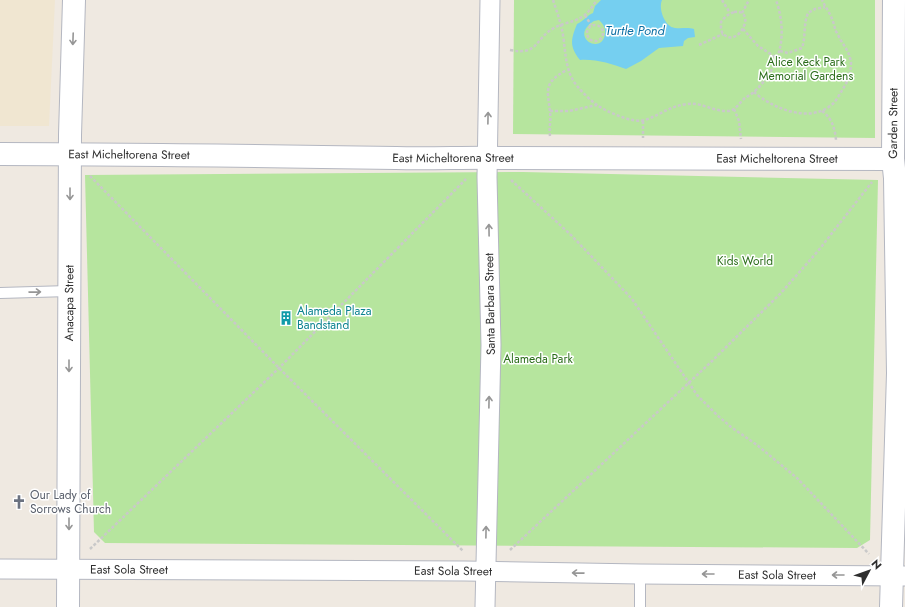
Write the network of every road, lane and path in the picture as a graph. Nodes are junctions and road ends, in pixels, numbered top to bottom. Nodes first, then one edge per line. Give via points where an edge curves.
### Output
1 (74, 0) edge
2 (490, 0) edge
3 (553, 0) edge
4 (596, 0) edge
5 (722, 0) edge
6 (749, 0) edge
7 (776, 0) edge
8 (822, 0) edge
9 (894, 0) edge
10 (826, 7) junction
11 (742, 13) junction
12 (730, 14) junction
13 (586, 15) junction
14 (561, 24) junction
15 (590, 25) junction
16 (743, 29) junction
17 (723, 34) junction
18 (699, 45) dead end
19 (510, 50) dead end
20 (780, 51) junction
21 (777, 58) junction
22 (567, 70) junction
23 (754, 92) junction
24 (597, 105) junction
25 (734, 109) junction
26 (822, 111) junction
27 (550, 112) junction
28 (643, 121) junction
29 (550, 136) dead end
30 (643, 138) dead end
31 (741, 140) dead end
32 (836, 141) dead end
33 (0, 154) edge
34 (69, 155) junction
35 (487, 157) junction
36 (899, 159) edge
37 (90, 176) dead end
38 (466, 179) dead end
39 (511, 180) dead end
40 (872, 182) dead end
41 (69, 291) junction
42 (0, 293) edge
43 (279, 368) junction
44 (689, 383) junction
45 (901, 408) edge
46 (90, 549) dead end
47 (510, 550) dead end
48 (463, 551) dead end
49 (869, 554) dead end
50 (0, 569) edge
51 (68, 569) junction
52 (485, 571) junction
53 (640, 574) junction
54 (898, 576) edge
55 (68, 607) edge
56 (484, 607) edge
57 (640, 607) edge
58 (891, 607) edge

1 -> 34 street, Anacapa Street
35 -> 2 street, Santa Barbara Street
3 - 14 path
4 - 13 path
5 - 12 path
6 - 11 path
7 - 20 path via 782,20
8 - 10 path
9 - 36 street, Garden Street
10 - 20 path via 819,7 808,13 802,48 788,53
10 - 26 path via 835,30 849,52 851,65 848,78 835,102
11 - 12 path
11 - 16 path via 745,18
12 - 17 path via 721,22
13 - 14 path
13 - 15 path
14 - 19 path via 552,28 532,48 526,51
14 - 22 path
15 - 15 path via 587,28 590,40 602,38 602,29 595,24
16 - 17 path via 729,38
16 - 21 path via 758,46
17 - 18 path
20 - 21 path
21 - 23 path via 768,75
22 - 24 path via 578,88
22 - 27 path via 556,77 548,90
23 - 25 path
23 - 26 path via 786,109 808,113
24 - 27 path
24 - 28 path via 620,116
25 - 28 path via 729,111 702,104 689,104 668,108
25 - 31 path via 739,121
26 - 32 path via 828,115 833,125
27 - 29 path
28 - 30 path
33 - 34 street, East Micheltorena Street
34 - 35 street, East Micheltorena Street
34 -> 41 street, Anacapa Street
35 - 36 street, East Micheltorena Street
52 -> 35 street, Santa Barbara Street via 491,345
36 - 45 street, Garden Street via 895,186
37 - 43 path
38 - 43 path
39 - 44 path via 571,235 632,299
40 - 44 path via 818,251 780,294
42 -> 41 lane
41 -> 51 street, Anacapa Street
43 - 46 path
43 - 48 path
44 - 47 path
44 - 49 path via 716,415 797,478
45 - 54 street, Garden Street
50 - 51 street, East Sola Street
51 - 52 street, East Sola Street
51 - 55 street, Anacapa Street
53 -> 52 street, East Sola Street
52 - 56 street, Santa Barbara Street
54 -> 53 street, East Sola Street
53 - 57 lane
54 - 58 street, Garden Street

